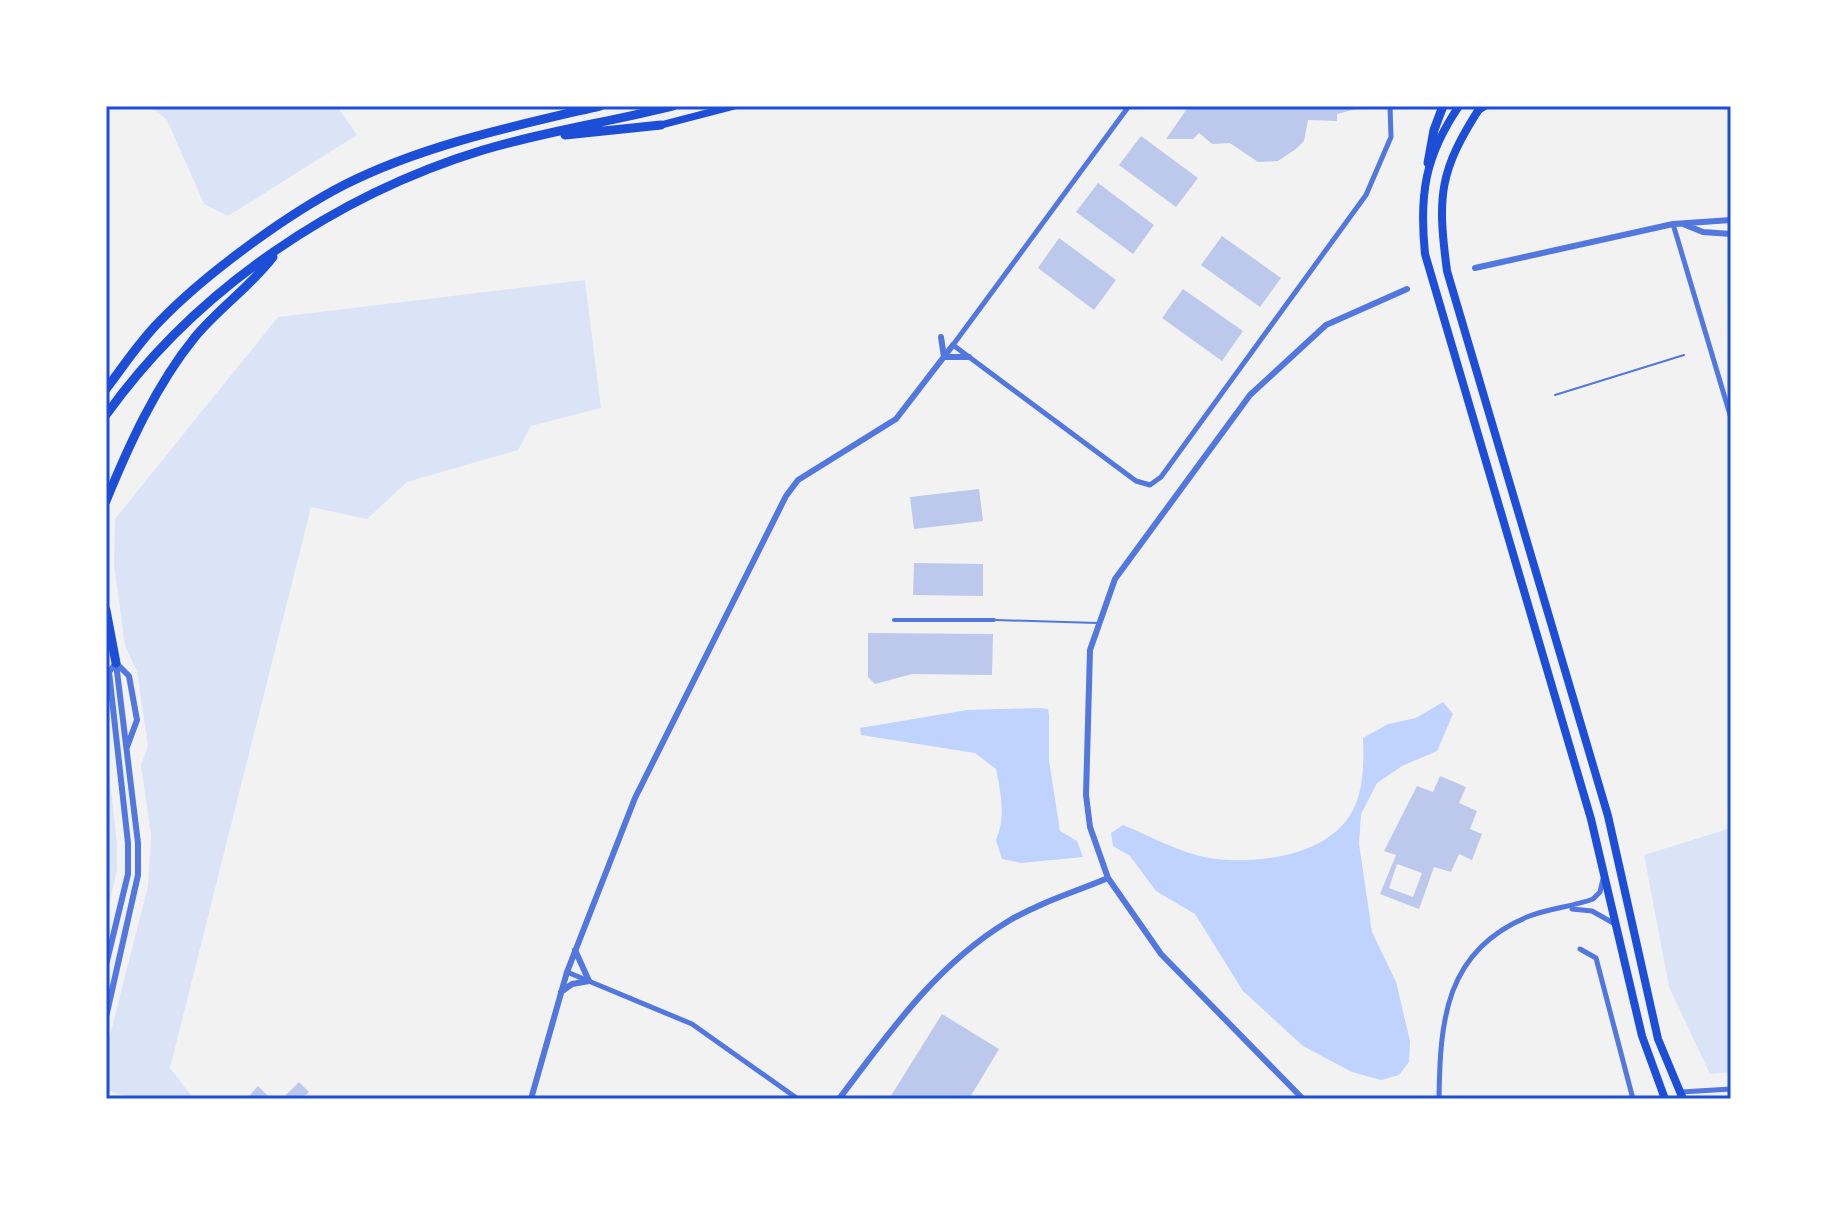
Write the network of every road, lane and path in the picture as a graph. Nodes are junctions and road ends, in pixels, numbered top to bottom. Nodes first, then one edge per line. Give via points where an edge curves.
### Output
1 (600, 106) edge
2 (673, 106) edge
3 (734, 106) edge
4 (1129, 106) edge
5 (1390, 106) edge
6 (1443, 106) edge
7 (1459, 106) edge
8 (1482, 107) edge
9 (661, 125) joint
10 (541, 136) junction
11 (1428, 163) junction
12 (1731, 220) edge
13 (1677, 223) junction
14 (1731, 234) edge
15 (277, 251) junction
16 (1475, 268) dead end
17 (1407, 289) dead end
18 (941, 337) dead end
19 (953, 345) junction
20 (1684, 355) dead end
21 (944, 357) junction
22 (969, 357) junction
23 (108, 385) edge
24 (1555, 395) dead end
25 (106, 415) edge
26 (1731, 418) edge
27 (118, 471) junction
28 (106, 481) edge
29 (106, 501) edge
30 (106, 610) edge
31 (894, 620) dead end
32 (994, 620) joint
33 (1098, 623) junction
34 (116, 663) junction
35 (126, 748) junction
36 (1108, 878) junction
37 (1604, 878) junction
38 (1568, 908) junction
39 (1615, 924) junction
40 (1580, 949) dead end
41 (575, 950) junction
42 (106, 965) edge
43 (567, 972) junction
44 (589, 981) junction
45 (561, 992) junction
46 (106, 1017) edge
47 (1731, 1089) edge
48 (1681, 1095) edge
49 (531, 1099) edge
50 (798, 1099) edge
51 (839, 1099) edge
52 (1303, 1099) edge
53 (1439, 1099) edge
54 (1633, 1099) edge
55 (1665, 1099) edge

1 - 23 highway via 437,148 344,185 198,285 157,323
2 - 10 highway
3 - 9 main road
4 - 19 street
5 - 22 street via 1391,137 1366,195 1161,477 1150,485 1136,481
6 - 11 highway
7 - 11 main road
8 - 48 main road via 1444,174 1440,221 1447,271 1608,816 1658,1039
9 - 10 highway
10 - 15 highway via 483,150 371,194
11 - 37 main road via 1421,218 1425,254
12 - 13 street
13 - 14 street
13 - 16 street
13 - 26 street
15 - 25 highway via 185,326
15 - 27 highway via 174,366
17 - 33 street via 1326,325 1266,378 1139,543 1115,579
18 - 21 street
19 - 21 street
19 - 22 street
20 - 24 lane
21 - 22 street
21 - 41 street via 896,419 798,480 786,496 635,798
27 - 28 highway
27 - 29 highway
30 - 34 highway
31 - 32 street
32 - 33 lane
33 - 36 street via 1087,683 1086,795 1090,827
34 - 35 street
34 - 35 street via 129,676 137,720
34 - 42 street via 109,672 128,874
35 - 46 street via 138,875
36 - 51 street via 1020,914 995,930 922,993
36 - 52 street via 1161,954
37 - 38 street via 1593,899
37 - 39 main road
38 - 39 street via 1592,911
38 - 53 street via 1528,917 1491,937 1465,964 1449,999
39 - 55 main road via 1642,1036
40 - 54 street via 1596,958
41 - 43 street
41 - 44 street
43 - 44 street
43 - 45 street
44 - 45 street
44 - 50 street via 692,1024
45 - 49 street
47 - 48 street

